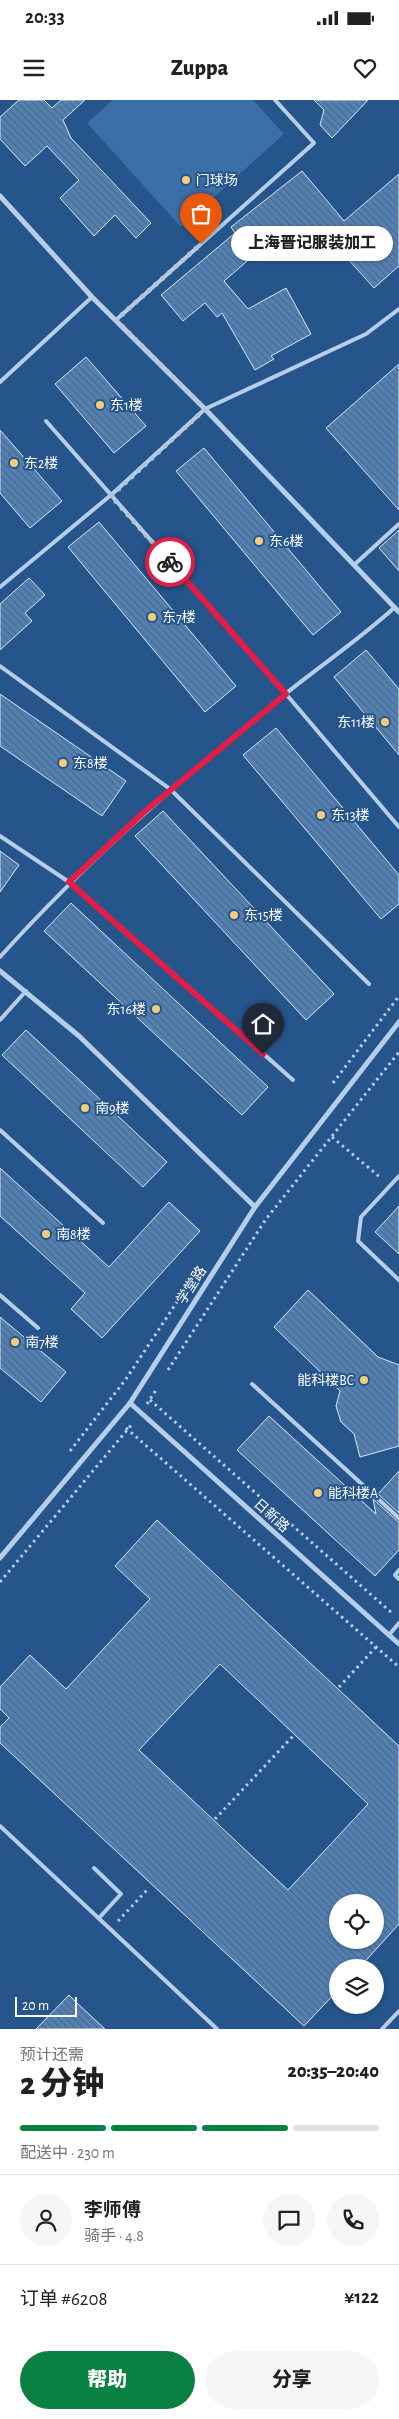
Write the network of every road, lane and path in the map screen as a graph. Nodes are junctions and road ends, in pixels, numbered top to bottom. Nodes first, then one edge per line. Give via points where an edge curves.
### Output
1 (275, 100) edge
2 (0, 196) edge
3 (92, 297) junction
4 (399, 309) edge
5 (116, 320) junction
6 (0, 382) edge
7 (205, 409) junction
8 (46, 421) dead end
9 (111, 496) junction
10 (399, 524) edge
11 (354, 564) junction
12 (0, 586) edge
13 (394, 607) junction
14 (399, 612) edge
15 (0, 666) edge
16 (286, 694) junction
17 (170, 789) junction
18 (399, 827) edge
19 (0, 836) edge
20 (69, 882) junction
21 (0, 958) edge
22 (0, 971) edge
23 (369, 984) dead end
24 (26, 991) junction
25 (0, 1020) edge
26 (399, 1022) edge
27 (293, 1080) dead end
28 (0, 1130) edge
29 (332, 1137) dead end
30 (399, 1176) edge
31 (390, 1186) junction
32 (255, 1207) junction
33 (103, 1223) dead end
34 (399, 1280) edge
35 (0, 1294) edge
36 (38, 1328) dead end
37 (126, 1379) dead end
38 (252, 1384) dead end
39 (138, 1390) junction
40 (130, 1402) junction
41 (103, 1408) dead end
42 (116, 1419) junction
43 (399, 1518) edge
44 (0, 1558) edge
45 (399, 1570) edge
46 (399, 1579) edge
47 (399, 1620) edge
48 (399, 1623) edge
49 (389, 1635) junction
50 (399, 1644) edge
51 (376, 1647) junction
52 (399, 1668) edge
53 (338, 1687) dead end
54 (293, 1736) dead end
55 (215, 1819) dead end
56 (0, 1826) edge
57 (94, 1868) dead end
58 (149, 1888) dead end
59 (99, 1918) junction
60 (110, 1929) junction
61 (399, 2011) edge
62 (217, 2029) edge
63 (382, 2029) edge

1 - 5 lane via 314,143
2 - 3 street
3 - 5 street
3 - 6 lane
4 - 7 lane via 366,334
5 - 7 street
7 - 9 lane
7 - 11 street
8 - 9 lane
9 - 12 lane
9 - 16 lane
10 - 11 lane
11 - 13 street
13 - 14 street
13 - 16 lane
15 - 17 lane
16 - 17 lane
16 - 18 lane
17 - 20 lane
17 - 23 lane
19 - 20 lane
20 - 21 lane
20 - 27 lane
22 - 24 street
24 - 25 lane
24 - 32 street via 79,1036
26 - 32 street, 学堂路
28 - 33 lane
29 - 31 path
30 - 31 lane
31 - 34 lane via 361,1217 358,1240
32 - 39 street, 学堂路
35 - 36 lane
37 - 39 path
38 - 43 lane
39 - 40 street, 学堂路
39 - 47 path
40 - 42 street, 学堂路
40 - 49 street, 日新路
41 - 42 path
42 - 44 street, 学堂路
42 - 51 path
45 - 46 lane via 395,1574
48 - 49 lane
49 - 50 street, 日新路
49 - 51 path
51 - 52 path
51 - 53 path
54 - 55 path
56 - 59 lane
57 - 59 lane via 121,1894
58 - 60 path
59 - 60 lane
60 - 62 lane
61 - 63 lane

